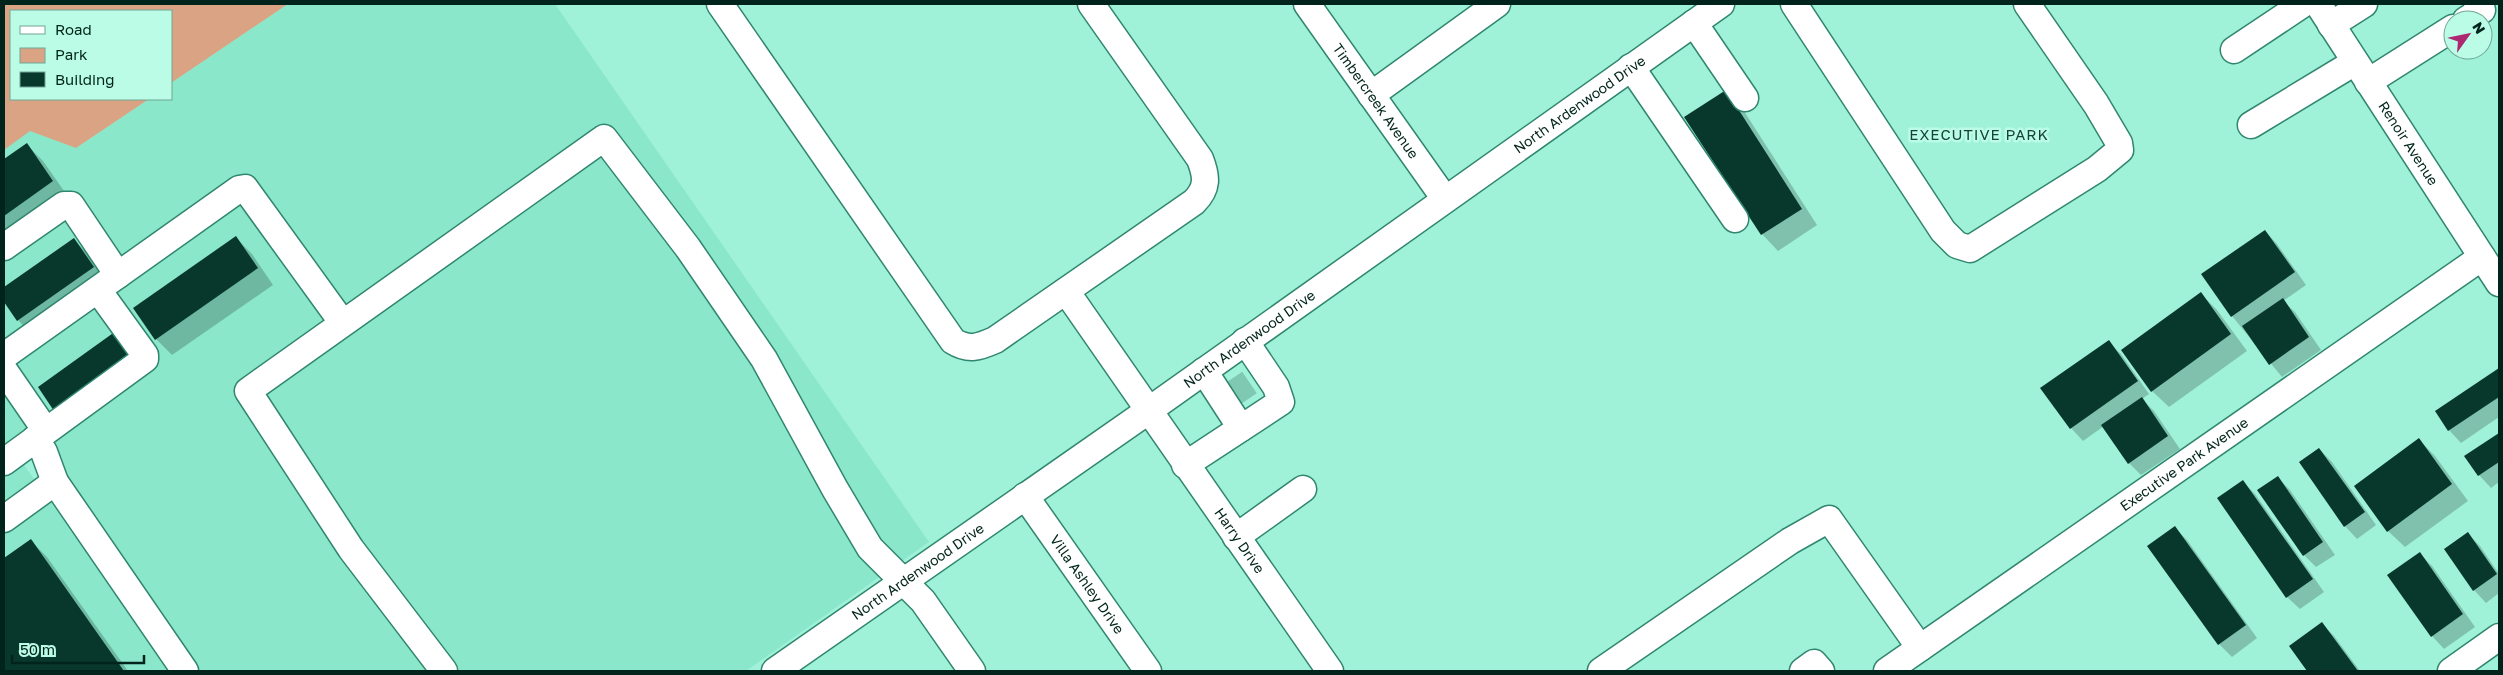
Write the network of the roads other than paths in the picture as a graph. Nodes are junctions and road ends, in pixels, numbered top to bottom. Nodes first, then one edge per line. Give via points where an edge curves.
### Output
1 (720, 4) edge
2 (1091, 4) edge
3 (1307, 4) edge
4 (1497, 4) edge
5 (1721, 4) edge
6 (1794, 4) edge
7 (2027, 4) edge
8 (2303, 4) edge
9 (2364, 4) edge
10 (2324, 14) edge
11 (1694, 23) junction
12 (2443, 33) edge
13 (2234, 50) dead end
14 (1631, 67) junction
15 (2362, 72) junction
16 (1371, 95) junction
17 (1745, 98) dead end
18 (2251, 125) dead end
19 (1445, 199) junction
20 (1734, 219) dead end
21 (4, 247) edge
22 (2482, 257) junction
23 (108, 282) junction
24 (2499, 283) edge
25 (1066, 291) junction
26 (342, 322) junction
27 (1245, 341) junction
28 (4, 356) edge
29 (4, 370) edge
30 (1204, 371) junction
31 (1231, 408) junction
32 (1148, 411) junction
33 (41, 435) junction
34 (4, 462) edge
35 (1185, 465) junction
36 (55, 482) junction
37 (1303, 489) dead end
38 (1025, 496) junction
39 (4, 519) edge
40 (1236, 537) junction
41 (903, 581) junction
42 (2499, 637) edge
43 (1920, 648) junction
44 (185, 671) edge
45 (444, 671) edge
46 (775, 671) edge
47 (972, 671) edge
48 (1148, 671) edge
49 (1330, 671) edge
50 (1601, 671) edge
51 (1803, 671) edge
52 (1821, 671) edge
53 (1887, 671) edge
54 (2451, 671) edge

1 - 25 street via 953,341 974,349 995,340
2 - 25 street via 1200,159 1206,183 1194,202
3 - 16 street, Timbercreek Avenue
4 - 16 street
5 - 11 street, North Ardenwood Drive
6 - 7 street via 1943,231 1956,245 1970,249 2097,169 2120,150 2096,104
8 - 13 street
9 - 10 street
10 - 15 street, Renoir Avenue
11 - 14 street, North Ardenwood Drive
11 - 17 street
12 - 15 street
14 - 19 street, North Ardenwood Drive
14 - 20 street
15 - 18 street
15 - 22 street, Renoir Avenue
16 - 19 street, Timbercreek Avenue
19 - 27 street, North Ardenwood Drive
21 - 23 street via 64,205 70,205
22 - 24 street, Renoir Avenue
22 - 43 street, Executive Park Avenue
23 - 26 street via 239,189 245,188
23 - 28 street
23 - 33 street via 145,359
25 - 32 street, Harry Drive
26 - 41 street via 604,138 688,248 764,358 834,489 870,548
26 - 45 street via 248,391 351,549
27 - 30 street, North Ardenwood Drive
27 - 31 street via 1264,380 1281,402
29 - 33 street
30 - 31 street
30 - 32 street, North Ardenwood Drive
31 - 35 street
32 - 35 street, Harry Drive
32 - 38 street, North Ardenwood Drive
33 - 34 street
33 - 36 street
35 - 40 street, Harry Drive
36 - 39 street
36 - 44 street
37 - 40 street
38 - 41 street, North Ardenwood Drive
38 - 48 street, Villa Ashley Drive
40 - 49 street, Harry Drive
41 - 46 street, North Ardenwood Drive
41 - 47 street via 924,602
42 - 54 street
43 - 50 street via 1829,519 1790,541
43 - 53 street, Executive Park Avenue
51 - 52 street via 1814,663

